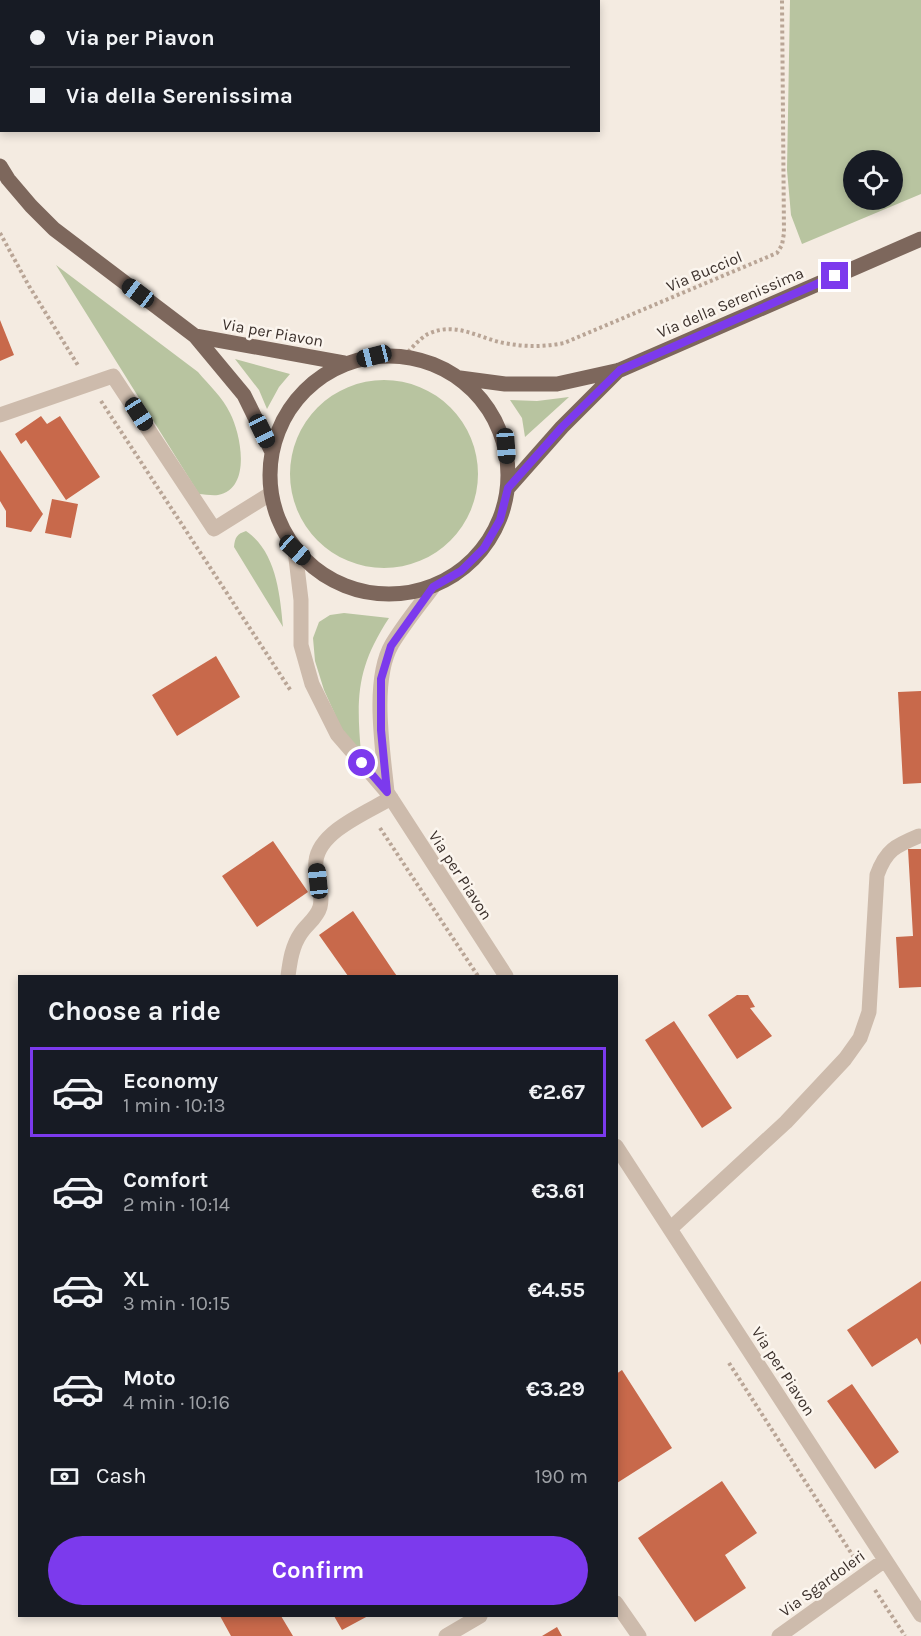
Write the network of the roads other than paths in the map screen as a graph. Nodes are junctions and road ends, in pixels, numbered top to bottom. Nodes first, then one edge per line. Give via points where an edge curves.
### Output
1 (0, 166) edge
2 (921, 239) edge
3 (195, 336) junction
4 (344, 363) junction
5 (620, 370) junction
6 (460, 378) junction
7 (0, 415) edge
8 (271, 450) junction
9 (508, 488) junction
10 (270, 494) junction
11 (295, 550) junction
12 (433, 587) junction
13 (389, 795) junction
14 (919, 836) dead end
15 (288, 975) edge
16 (505, 975) edge
17 (618, 1149) edge
18 (670, 1229) junction
19 (885, 1560) junction
20 (618, 1606) edge
21 (921, 1615) edge
22 (478, 1617) edge
23 (446, 1636) edge
24 (639, 1636) edge
25 (779, 1636) edge

1 - 3 main road, Via per Piavon via 54,229
2 - 5 main road, Via della Serenissima
3 - 4 main road, Via per Piavon
3 - 8 main road, Via per Piavon via 244,395
4 - 6 main road via 374,356 404,356 434,363
4 - 8 main road via 311,383 285,413
5 - 6 main road via 557,384 505,384
5 - 9 main road
6 - 9 main road via 489,408 506,446
7 - 10 street via 113,376 214,529
8 - 10 main road
9 - 12 main road via 500,520 484,548 461,571
10 - 11 main road via 279,524
11 - 12 main road via 324,575 358,591 396,595
11 - 13 street, Via per Piavon via 301,645 312,684 337,734
12 - 13 street, Via per Piavon via 391,646 381,679 381,730
13 - 15 street via 340,827 319,851 316,862 320,909 295,942
13 - 16 street, Via per Piavon
14 - 18 street via 883,857 877,875 869,1012 860,1038 786,1122
17 - 18 street, Via per Piavon
18 - 19 street, Via per Piavon
19 - 21 street, Via per Piavon
19 - 25 street, Via Sgardoleri
20 - 24 street
22 - 23 street

